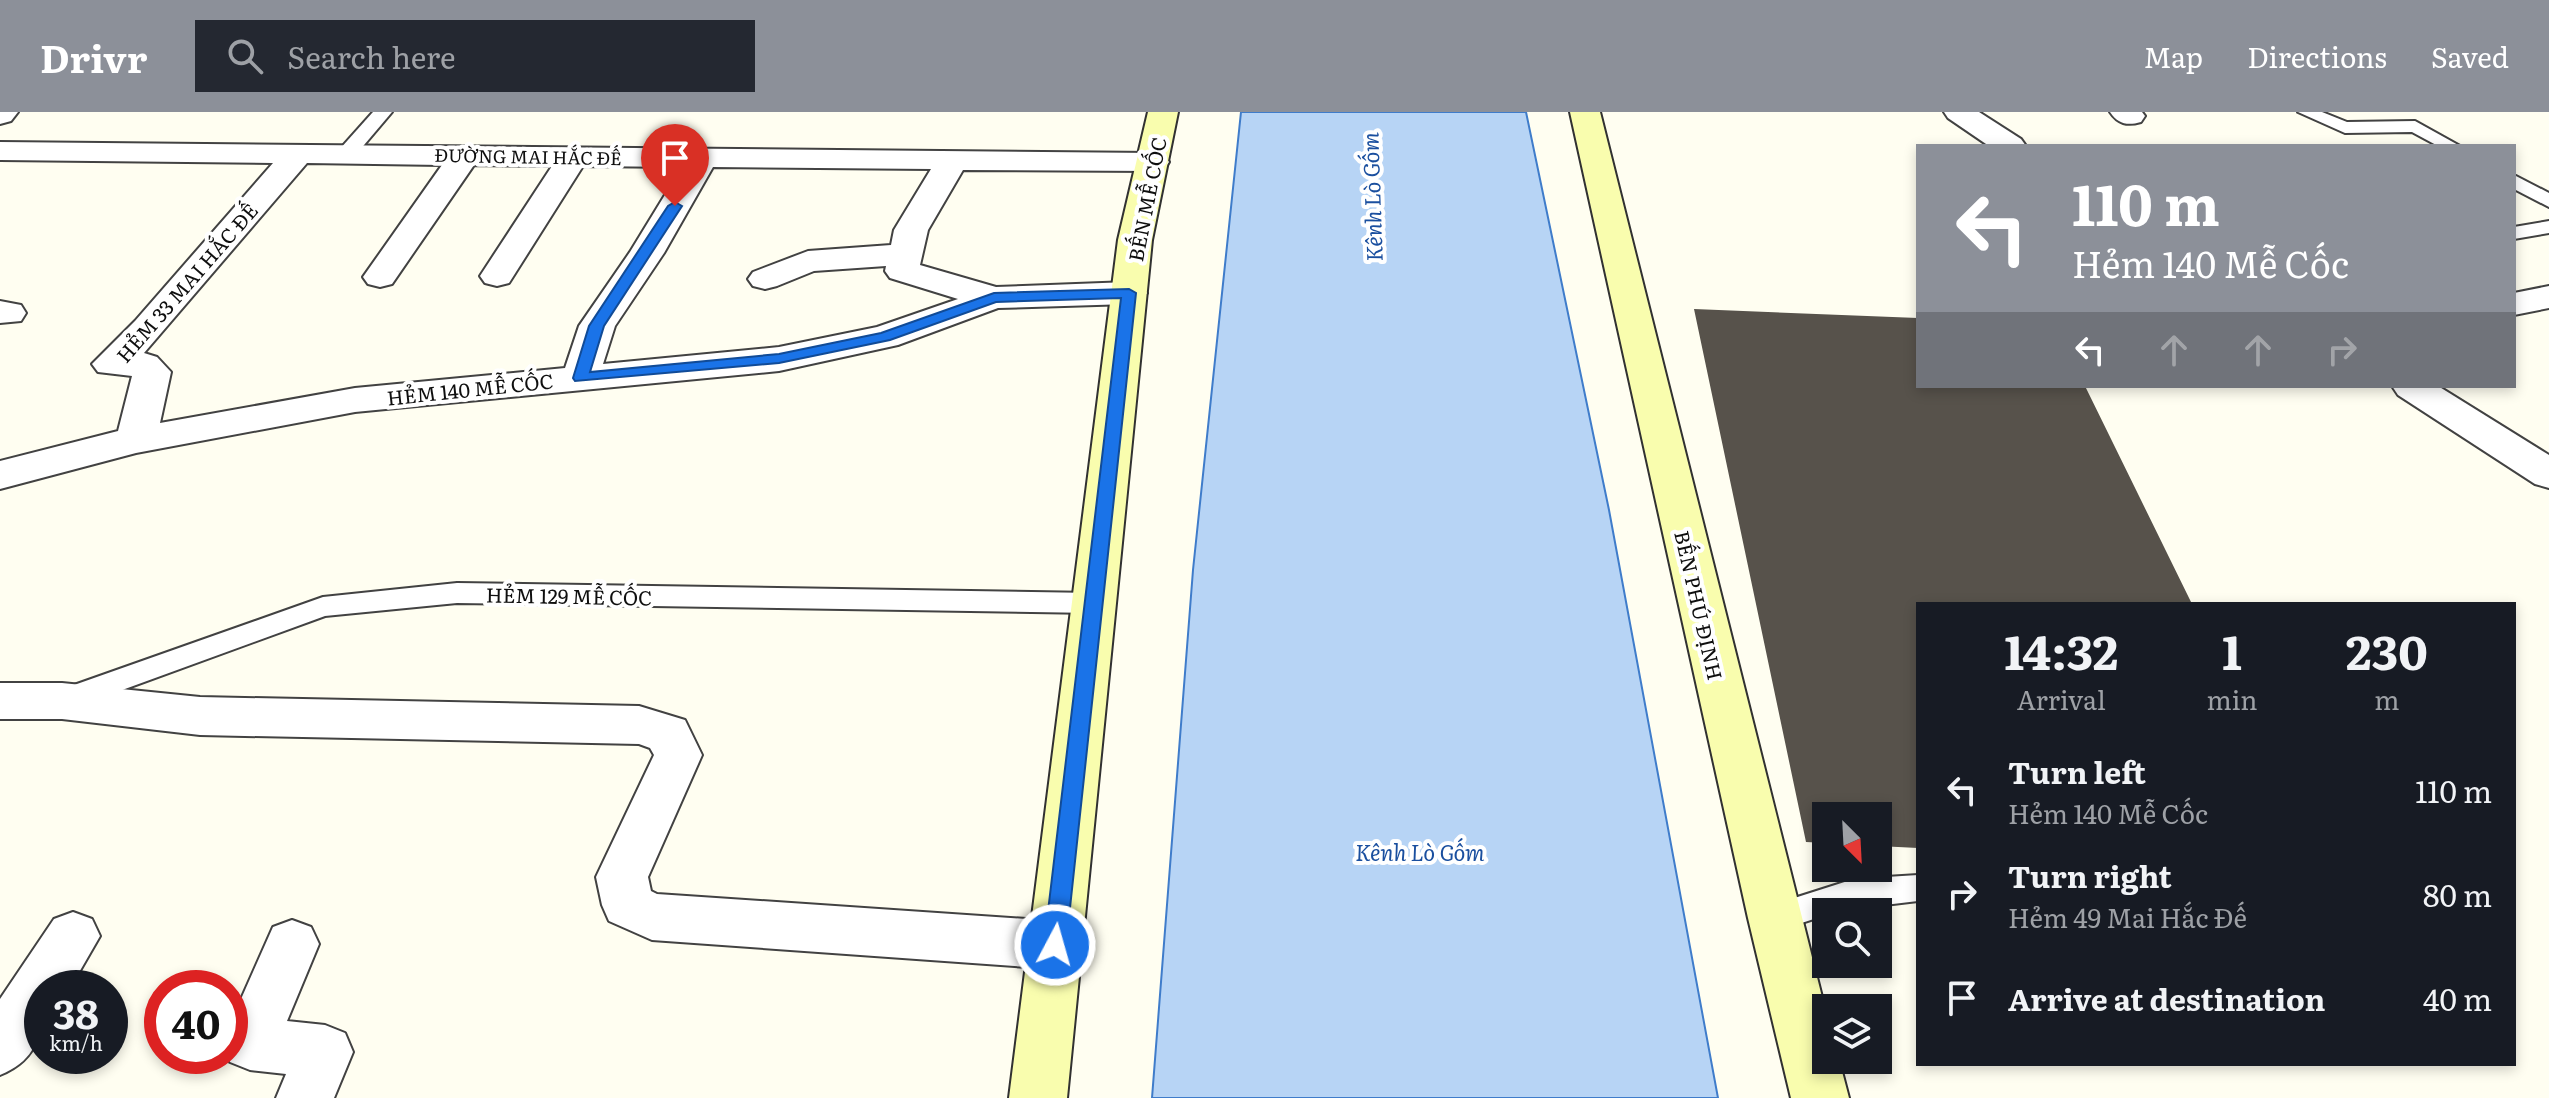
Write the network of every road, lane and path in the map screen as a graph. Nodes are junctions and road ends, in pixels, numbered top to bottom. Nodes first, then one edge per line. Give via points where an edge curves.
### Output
1 (383, 112) edge
2 (1163, 112) edge
3 (1585, 112) edge
4 (1959, 112) edge
5 (2307, 112) edge
6 (2007, 144) edge
7 (2447, 144) edge
8 (0, 151) edge
9 (298, 154) junction
10 (346, 154) junction
11 (465, 155) junction
12 (574, 156) junction
13 (703, 158) junction
14 (953, 160) junction
15 (1153, 162) junction
16 (2516, 182) edge
17 (2549, 201) edge
18 (2549, 227) edge
19 (2516, 233) edge
20 (906, 254) junction
21 (497, 276) dead end
22 (380, 277) dead end
23 (765, 279) dead end
24 (1129, 293) junction
25 (994, 298) junction
26 (580, 378) junction
27 (2415, 388) edge
28 (136, 440) junction
29 (2532, 447) edge
30 (2549, 474) edge
31 (0, 475) edge
32 (1094, 603) junction
33 (0, 701) edge
34 (62, 701) junction
35 (1916, 888) edge
36 (1774, 918) junction
37 (73, 936) dead end
38 (292, 944) dead end
39 (1055, 945) junction
40 (0, 1048) edge
41 (305, 1098) edge
42 (1038, 1098) edge
43 (1820, 1098) edge

1 - 10 lane
2 - 15 street, BẾN MỄ CỐC
3 - 36 street, BẾN PHÚ ĐỊNH
4 - 6 street
5 - 7 lane via 2345,128 2415,126
8 - 9 street, ĐƯỜNG MAI HẮC ĐẾ
9 - 10 street, ĐƯỜNG MAI HẮC ĐẾ
9 - 28 street, HẺM 33 MAI HẮC ĐẾ via 148,329 111,364 144,365 152,372
10 - 11 street, ĐƯỜNG MAI HẮC ĐẾ
11 - 12 street, ĐƯỜNG MAI HẮC ĐẾ
11 - 22 street
12 - 13 street, ĐƯỜNG MAI HẮC ĐẾ
12 - 21 street
13 - 14 street, ĐƯỜNG MAI HẮC ĐẾ
13 - 26 street via 597,326
14 - 15 street, ĐƯỜNG MAI HẮC ĐẾ
14 - 20 street via 911,230
15 - 24 street, BẾN MỄ CỐC
16 - 17 lane
18 - 19 lane
20 - 23 street via 808,261
20 - 25 street via 902,271
24 - 25 street, HẺM 140 MỄ CỐC
24 - 32 street, BẾN MỄ CỐC
25 - 26 street, HẺM 140 MỄ CỐC via 885,337 779,359
26 - 28 street, HẺM 140 MỄ CỐC via 355,400
27 - 29 street
28 - 31 street, HẺM 140 MỄ CỐC
29 - 30 street
32 - 34 lane, HẺM 129 MỄ CỐC via 457,593 323,607
32 - 39 street, BẾN MỄ CỐC
33 - 34 street
34 - 39 street via 200,716 639,725 668,734 678,755 622,877 628,905 652,917
35 - 36 lane via 1854,893
36 - 43 street, BẾN PHÚ ĐỊNH
37 - 40 street
38 - 41 street via 250,1043 325,1052
39 - 42 street, BẾN MỄ CỐC

